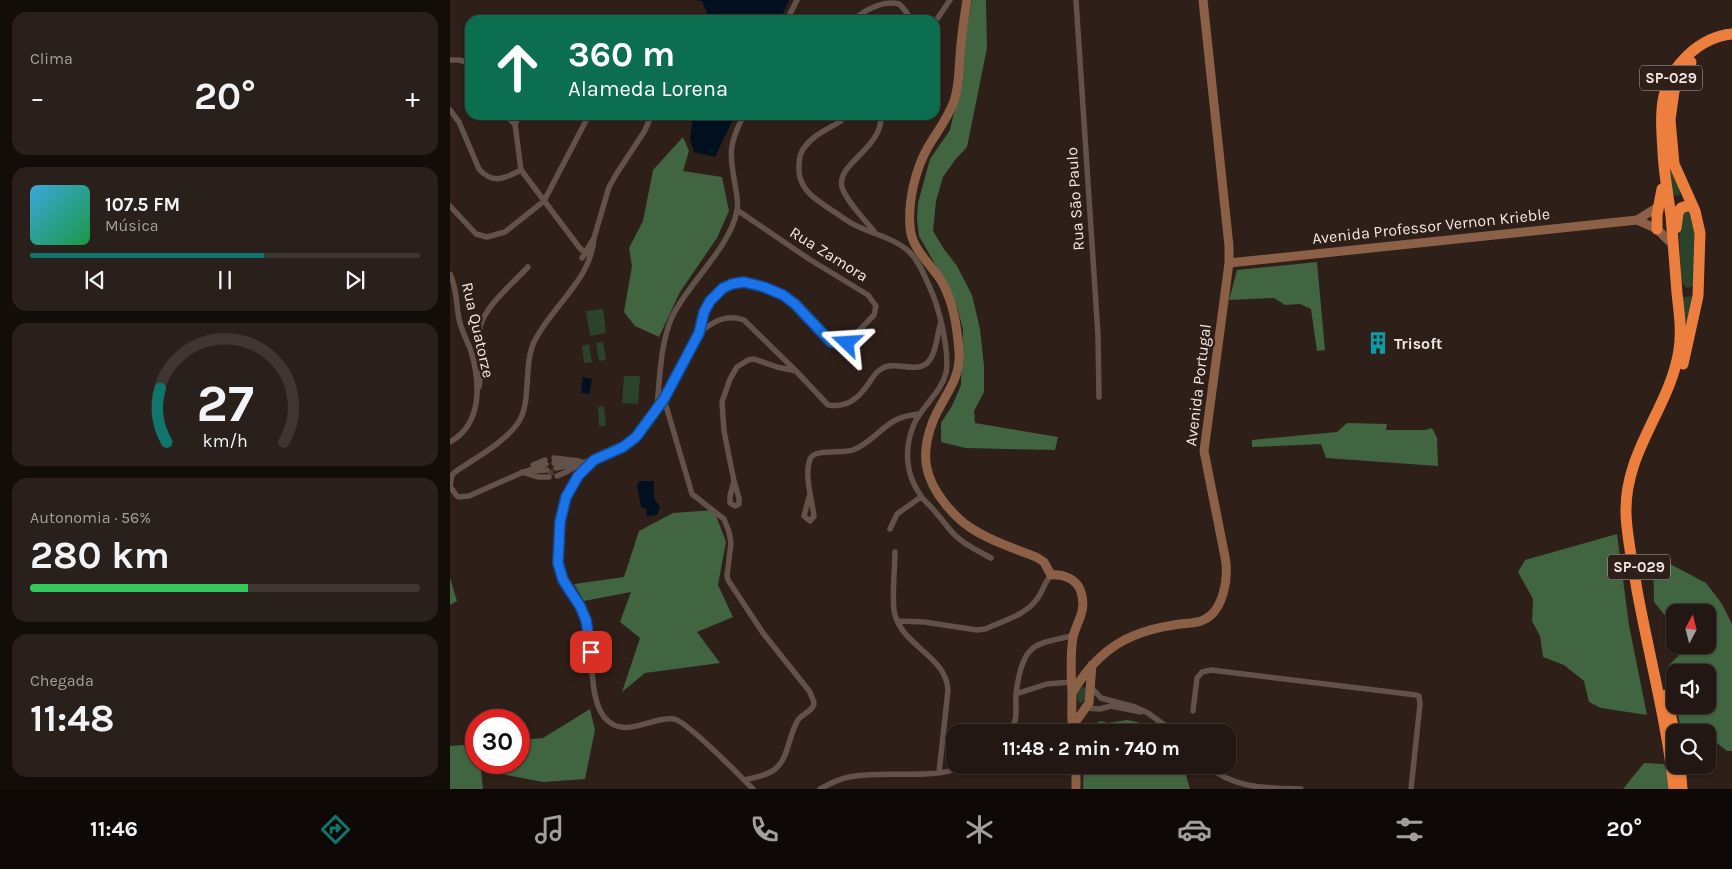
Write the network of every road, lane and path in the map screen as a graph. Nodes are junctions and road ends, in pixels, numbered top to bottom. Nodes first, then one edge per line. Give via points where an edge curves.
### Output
1 (797, 0) edge
2 (950, 0) edge
3 (967, 0) edge
4 (1076, 0) edge
5 (1203, 0) edge
6 (790, 15) edge
7 (859, 15) edge
8 (908, 15) edge
9 (940, 15) edge
10 (1732, 34) edge
11 (1732, 40) edge
12 (450, 60) edge
13 (465, 62) edge
14 (450, 110) edge
15 (511, 120) edge
16 (517, 120) edge
17 (586, 120) edge
18 (650, 120) edge
19 (741, 120) edge
20 (839, 120) edge
21 (881, 120) edge
22 (515, 124) junction
23 (521, 170) junction
24 (1664, 171) junction
25 (544, 201) junction
26 (450, 206) edge
27 (1663, 206) junction
28 (1693, 208) junction
29 (737, 210) junction
30 (1637, 220) junction
31 (1657, 229) junction
32 (876, 233) junction
33 (594, 238) junction
34 (1669, 240) junction
35 (1674, 254) junction
36 (583, 255) junction
37 (590, 258) junction
38 (1229, 263) junction
39 (528, 267) dead end
40 (450, 274) edge
41 (1676, 274) junction
42 (580, 279) junction
43 (1700, 284) junction
44 (941, 323) junction
45 (699, 333) junction
46 (796, 371) junction
47 (478, 391) junction
48 (1099, 397) dead end
49 (664, 399) junction
50 (657, 407) junction
51 (920, 414) junction
52 (450, 442) edge
53 (594, 460) junction
54 (584, 462) junction
55 (522, 472) junction
56 (734, 481) dead end
57 (810, 497) dead end
58 (921, 497) junction
59 (890, 529) dead end
60 (895, 552) dead end
61 (991, 558) dead end
62 (1051, 575) junction
63 (898, 621) junction
64 (1074, 635) junction
65 (1092, 665) junction
66 (1076, 681) junction
67 (1091, 687) junction
68 (1072, 693) junction
69 (1016, 694) junction
70 (1086, 708) junction
71 (1193, 711) dead end
72 (1148, 713) junction
73 (1014, 724) edge
74 (1073, 724) edge
75 (1077, 724) edge
76 (1163, 724) edge
77 (1667, 724) edge
78 (1668, 724) edge
79 (946, 772) edge
80 (939, 774) junction
81 (1076, 774) edge
82 (1217, 774) edge
83 (1673, 774) edge
84 (1681, 774) edge
85 (744, 780) junction
86 (753, 789) edge
87 (820, 789) edge
88 (1076, 789) edge
89 (1301, 789) edge
90 (1411, 789) edge
91 (1674, 789) edge
92 (1682, 789) edge

1 - 6 street
2 - 9 street
3 - 62 street via 955,100 919,166 912,192 909,225 913,242 950,298 959,352 958,372 933,420 925,461 928,477 937,494 956,517 982,534 1044,562
4 - 48 street, Rua São Paulo via 1098,335
5 - 38 street, Avenida Portugal
7 - 8 street via 876,2 885,0 899,4
10 - 24 highway, SP-029 via 1700,45 1687,56 1668,83 1662,116
11 - 28 highway, SP-029 via 1709,48 1696,58 1683,72 1674,91 1670,120 1672,152
12 - 13 street
14 - 23 street via 484,174 501,179
15 - 22 street
16 - 22 street
17 - 25 street
18 - 33 street via 609,188
19 - 29 street via 731,150
20 - 32 street via 811,140 801,153 800,180 804,189 817,201 858,227
21 - 32 street via 877,135 847,168 842,181 848,198
22 - 23 street
23 - 25 street
24 - 27 highway, SP-029
24 - 27 highway, SP-029
25 - 26 street via 505,232 487,237 473,232
25 - 36 street
27 - 28 highway via 1683,200
27 - 30 street, Avenida Professor Vernon Krieble
27 - 31 highway, SP-029
27 - 34 highway, SP-029
27 - 35 highway, SP-029
28 - 35 highway, SP-029 via 1681,208 1678,214
28 - 43 highway, SP-029 via 1700,234
29 - 45 street, Rua Zamora via 868,294 875,303 875,312 847,343 834,343 783,295 744,282 732,284 716,293 704,312
29 - 50 street via 730,230 673,316 662,356
30 - 31 street
30 - 38 street, Avenida Professor Vernon Krieble
31 - 34 street
32 - 44 street via 910,252 932,292
33 - 36 street
33 - 37 street
34 - 35 highway, SP-029
35 - 41 highway, SP-029
36 - 37 street
36 - 42 street
37 - 42 street
38 - 65 street, Avenida Portugal via 1204,451 1227,569 1221,600 1202,621 1133,636
39 - 47 street via 489,308 482,321 482,366
40 - 47 street, Rua Quatorze
41 - 43 highway via 1685,290 1693,291
41 - 77 highway, SP-029 via 1681,328 1676,366 1633,466 1626,502 1628,540
42 - 55 street via 533,346 524,407 518,422 492,446 455,472 450,486 456,495 470,496
43 - 78 highway, SP-029 via 1680,375 1639,460 1631,503 1632,532
44 - 46 street via 933,352 926,363 914,368 882,368 865,388 841,406 828,404
44 - 51 street via 946,372 939,389
45 - 46 street via 720,319 735,317 744,320
45 - 49 street, Rua Zamora
46 - 56 street via 748,360 737,367 730,379 723,397 722,415
47 - 52 street, Rua Quatorze via 470,424
49 - 50 street, Rua Zamora
49 - 85 street via 692,494 724,519 729,532 728,580 813,699 812,708 798,719 783,759 774,770
50 - 53 street, Rua Zamora via 636,437 623,447
51 - 57 street via 893,421 855,449 813,455 810,459
51 - 58 street via 906,454 910,474
53 - 54 street
53 - 85 street via 578,476 566,497 557,553 563,580 586,620 596,704 602,716 620,726 632,728 667,719 678,720
54 - 54 street via 555,467
55 - 55 street via 547,469
58 - 59 street via 897,514
58 - 61 street via 955,536
60 - 63 street via 894,612
62 - 63 street via 1028,609 985,629
62 - 64 street via 1066,576 1081,590 1081,618
63 - 80 street via 913,642 940,666 948,681
64 - 66 street via 1071,668
64 - 69 street via 1043,643 1026,654
65 - 66 street, Avenida Portugal
65 - 67 street
66 - 67 street
66 - 68 street, Avenida Portugal
66 - 69 street via 1047,684
67 - 70 street
67 - 72 street via 1101,698
68 - 70 street via 1077,704
68 - 74 street
69 - 73 street via 1017,716
70 - 72 street via 1111,706
70 - 75 street
71 - 90 street via 1198,678 1202,672 1211,670 1419,696
72 - 76 street
79 - 80 street
80 - 87 street via 848,777
81 - 88 street
82 - 89 street via 1255,787
83 - 91 highway, SP-029
84 - 92 highway
85 - 86 street

